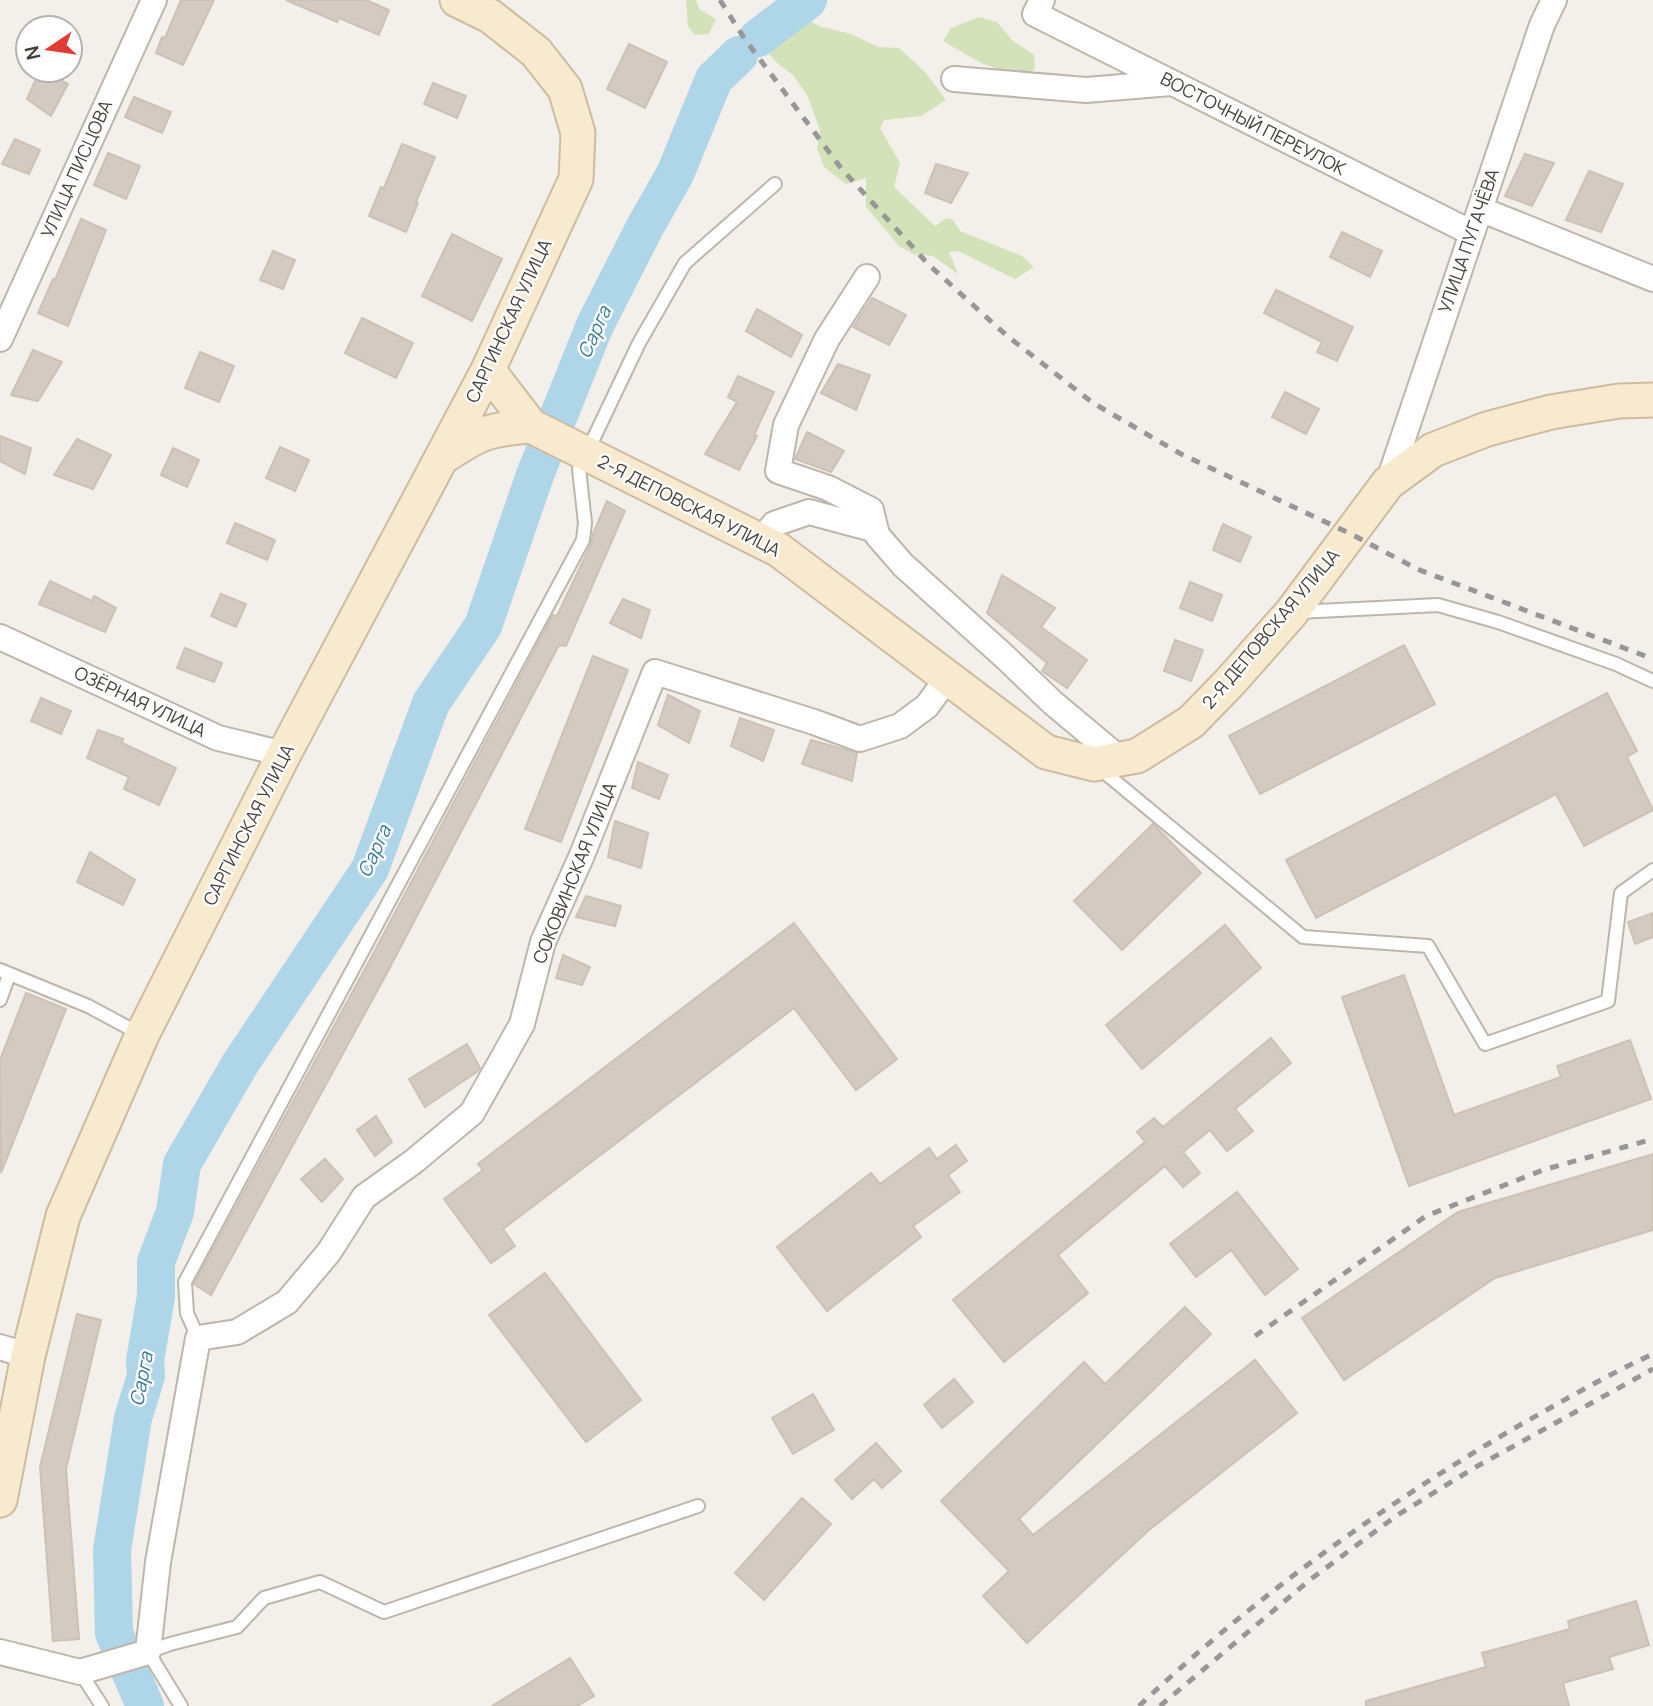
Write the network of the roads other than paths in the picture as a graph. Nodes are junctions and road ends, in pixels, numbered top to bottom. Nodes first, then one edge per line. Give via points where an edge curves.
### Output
1 (154, 0) edge
2 (457, 0) edge
3 (1554, 0) edge
4 (1038, 7) edge
5 (954, 79) dead end
6 (1172, 83) junction
7 (775, 184) dead end
8 (1480, 209) junction
9 (1472, 233) junction
10 (867, 276) dead end
11 (1653, 278) edge
12 (0, 339) edge
13 (488, 370) junction
14 (1653, 400) edge
15 (531, 426) junction
16 (578, 450) junction
17 (443, 457) junction
18 (1388, 483) junction
19 (876, 530) junction
20 (761, 541) junction
21 (1290, 613) junction
22 (0, 638) edge
23 (948, 677) junction
24 (1653, 681) edge
25 (284, 754) junction
26 (1107, 762) junction
27 (1653, 870) edge
28 (5, 972) edge
29 (0, 1000) edge
30 (142, 1035) junction
31 (198, 1338) junction
32 (14, 1351) edge
33 (0, 1500) edge
34 (698, 1506) dead end
35 (0, 1652) edge
36 (148, 1652) junction
37 (80, 1672) junction
38 (102, 1706) edge
39 (181, 1706) edge

1 - 12 street, УЛИЦА ПИСЦОВА
2 - 13 street, САРГИНСКАЯ УЛИЦА via 490,16 536,52 565,89 578,133 576,179
3 - 8 street, УЛИЦА ПУГАЧЁВА
4 - 6 street, ВОСТОЧНЫЙ ПЕРЕУЛОК
5 - 6 street via 1086,90
6 - 9 street, ВОСТОЧНЫЙ ПЕРЕУЛОК
7 - 16 lane via 685,263
8 - 9 street, УЛИЦА ПУГАЧЁВА
8 - 11 street
9 - 18 street, УЛИЦА ПУГАЧЁВА
10 - 19 street via 827,339 786,425 778,471 828,488 871,510
13 - 15 street
13 - 17 street, САРГИНСКАЯ УЛИЦА
14 - 18 street, 2-Я ДЕПОВСКАЯ УЛИЦА via 1551,412 1487,429 1433,450
15 - 16 street, 2-Я ДЕПОВСКАЯ УЛИЦА
15 - 17 street via 496,428 472,437
16 - 20 street, 2-Я ДЕПОВСКАЯ УЛИЦА
16 - 31 lane via 583,540 185,1282 187,1314
17 - 25 street, САРГИНСКАЯ УЛИЦА
18 - 21 street, 2-Я ДЕПОВСКАЯ УЛИЦА
19 - 20 street via 809,512 774,523
19 - 26 street via 903,565 1005,657
20 - 23 street, 2-Я ДЕПОВСКАЯ УЛИЦА
21 - 24 lane via 1438,606 1498,622
21 - 26 street, 2-Я ДЕПОВСКАЯ УЛИЦА via 1191,722 1137,755
22 - 25 street, ОЗЁРНАЯ УЛИЦА via 218,738
23 - 26 street, 2-Я ДЕПОВСКАЯ УЛИЦА via 1046,752
23 - 31 street, СОКОВИНСКАЯ УЛИЦА via 927,706 900,726 860,739 655,673 543,942 522,1024 472,1113 364,1197 329,1252 287,1302 237,1332
25 - 30 street, САРГИНСКАЯ УЛИЦА
26 - 27 lane via 1303,937 1429,946 1485,1044 1608,1001 1621,893
28 - 29 lane
28 - 30 lane via 88,1006
30 - 32 street, САРГИНСКАЯ УЛИЦА via 63,1216
31 - 36 street via 158,1562
32 - 33 street, САРГИНСКАЯ УЛИЦА
34 - 36 lane via 384,1612 320,1582 264,1598 237,1627
35 - 37 street
36 - 37 street
36 - 39 lane
37 - 38 lane

